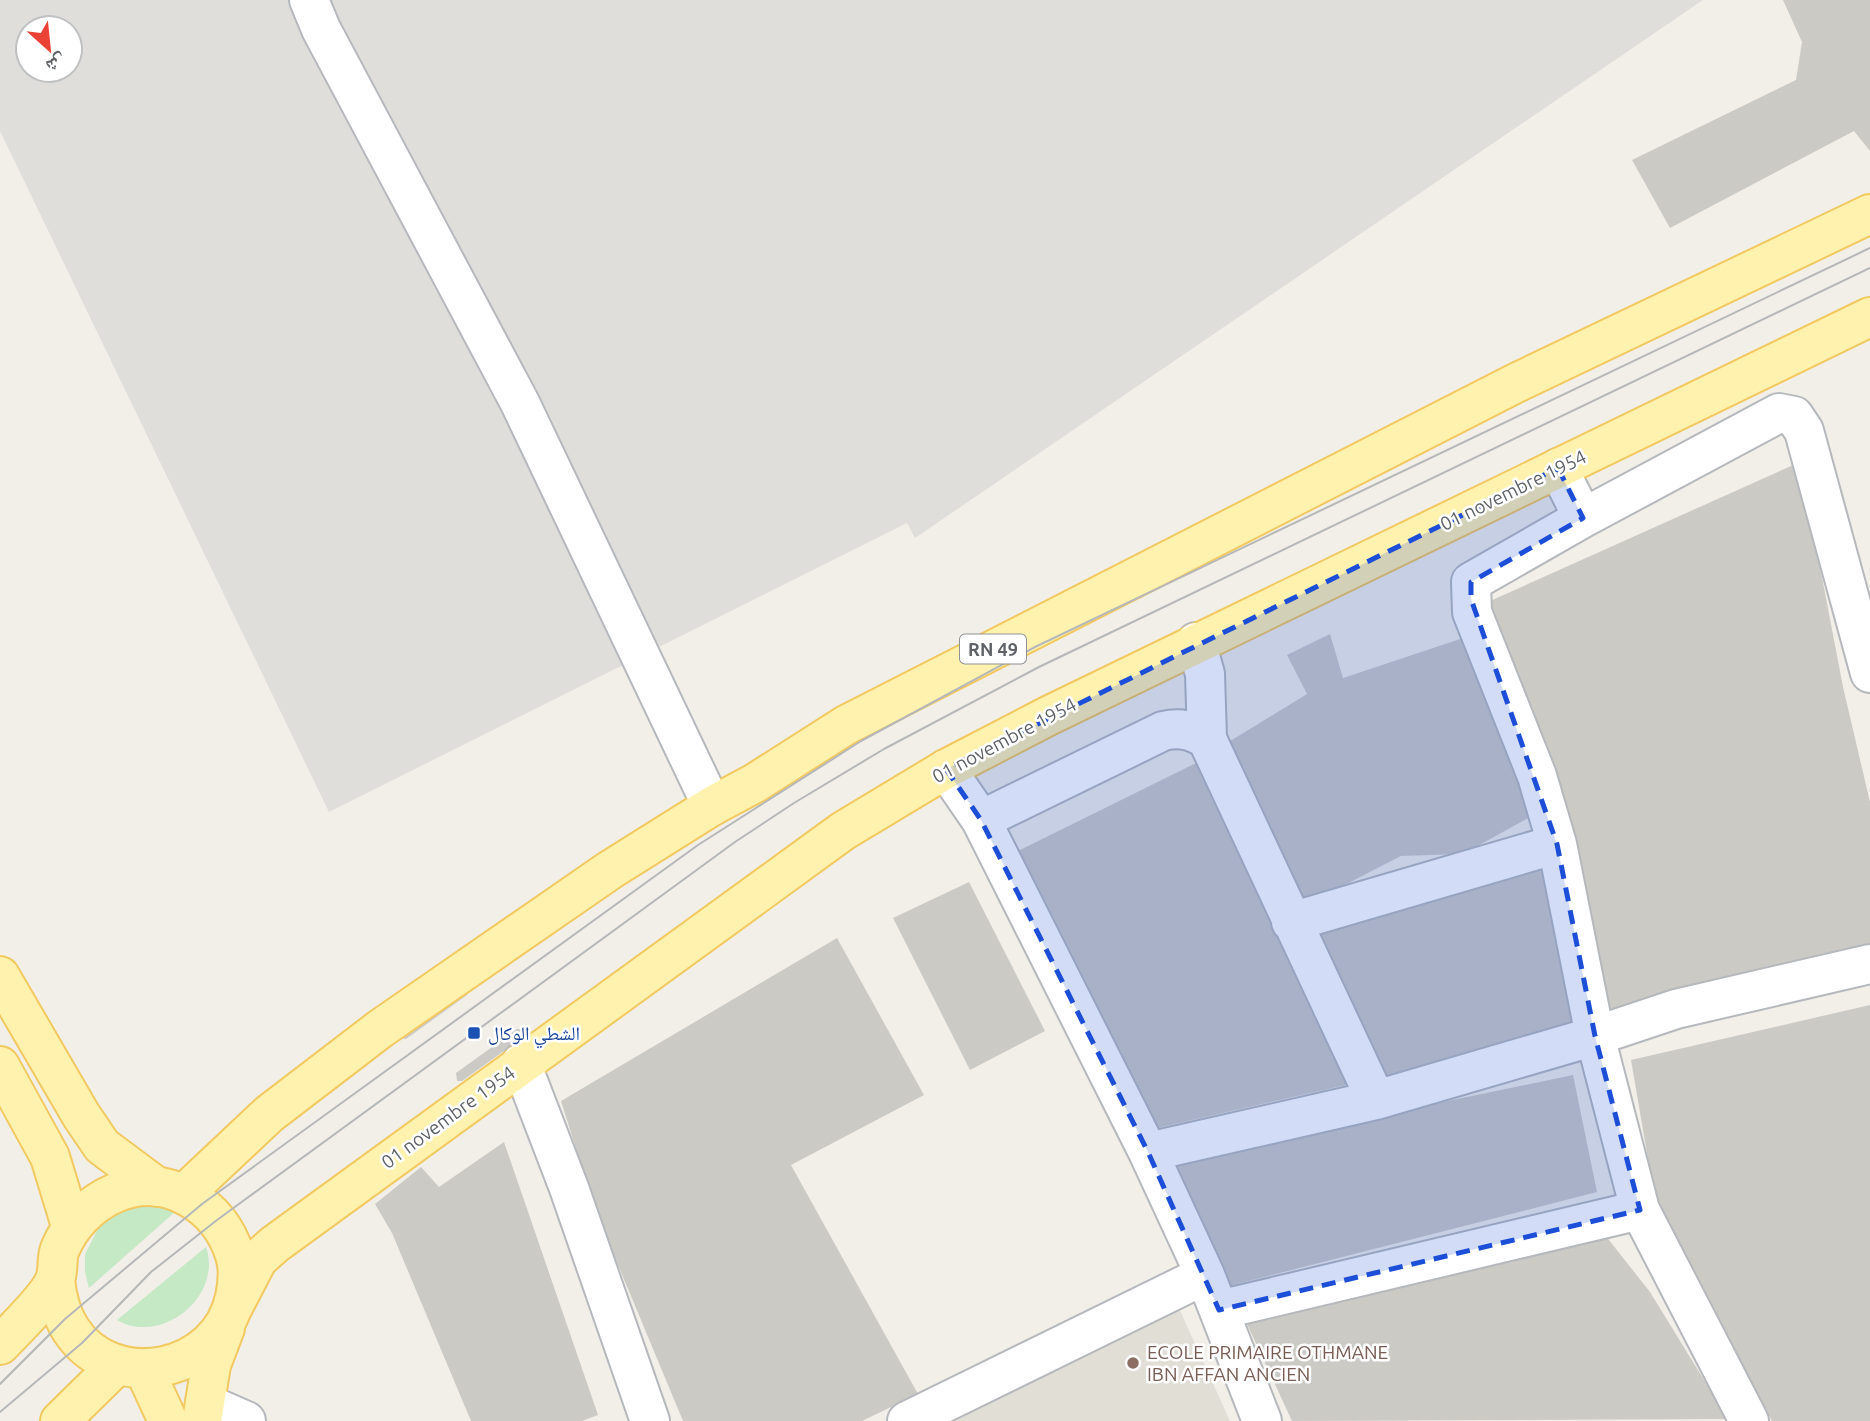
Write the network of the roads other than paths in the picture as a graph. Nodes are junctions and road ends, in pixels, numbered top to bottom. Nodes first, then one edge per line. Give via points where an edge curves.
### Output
1 (309, 0) edge
2 (1870, 214) edge
3 (1870, 317) edge
4 (1558, 468) junction
5 (1583, 518) junction
6 (1196, 642) junction
7 (1870, 673) edge
8 (1207, 739) junction
9 (946, 769) junction
10 (712, 806) junction
11 (981, 820) junction
12 (1557, 844) junction
13 (1291, 922) junction
14 (1870, 964) edge
15 (0, 976) edge
16 (1595, 1036) junction
17 (522, 1063) junction
18 (0, 1066) edge
19 (1376, 1100) junction
20 (1148, 1152) junction
21 (171, 1191) junction
22 (1640, 1210) junction
23 (71, 1226) junction
24 (1205, 1275) junction
25 (55, 1280) junction
26 (1219, 1310) junction
27 (231, 1311) junction
28 (0, 1345) edge
29 (130, 1367) junction
30 (203, 1412) edge
31 (60, 1421) edge
32 (168, 1421) edge
33 (246, 1421) edge
34 (650, 1421) edge
35 (907, 1421) edge
36 (1262, 1421) edge
37 (1748, 1421) edge

1 - 10 street via 520,403
2 - 10 main road, RN 49 via 1518,382 1140,574 846,725
3 - 4 main road, 01 novembre 1954
4 - 5 street
4 - 6 main road, 01 novembre 1954
5 - 7 street via 1779,413 1794,416 1804,431
5 - 12 street via 1471,582 1472,612 1537,776
6 - 8 street via 1205,674
6 - 9 main road, 01 novembre 1954
8 - 11 street via 1190,729 1163,731
8 - 13 street
9 - 11 street
9 - 17 main road, 01 novembre 1954 via 843,831
10 - 21 main road, RN 49 via 579,891 380,1029
11 - 20 street
12 - 13 street
12 - 16 street
13 - 19 street
14 - 16 street via 1676,1009
15 - 21 main road via 102,1146
16 - 19 street
16 - 22 street
17 - 27 main road, 01 novembre 1954 via 275,1244 258,1259
17 - 34 street
18 - 23 main road via 50,1157
19 - 20 street
20 - 24 street
21 - 23 main road via 132,1187 109,1195
21 - 27 main road via 210,1212 230,1239 238,1284
22 - 26 street
22 - 37 street
23 - 25 main road via 58,1251
24 - 26 street
24 - 35 street
25 - 28 main road
25 - 29 main road via 57,1300 72,1332 98,1356
26 - 36 street
27 - 29 main road via 215,1338 195,1355 170,1366
27 - 30 main road via 211,1365
29 - 31 main road
29 - 32 main road
30 - 33 street

